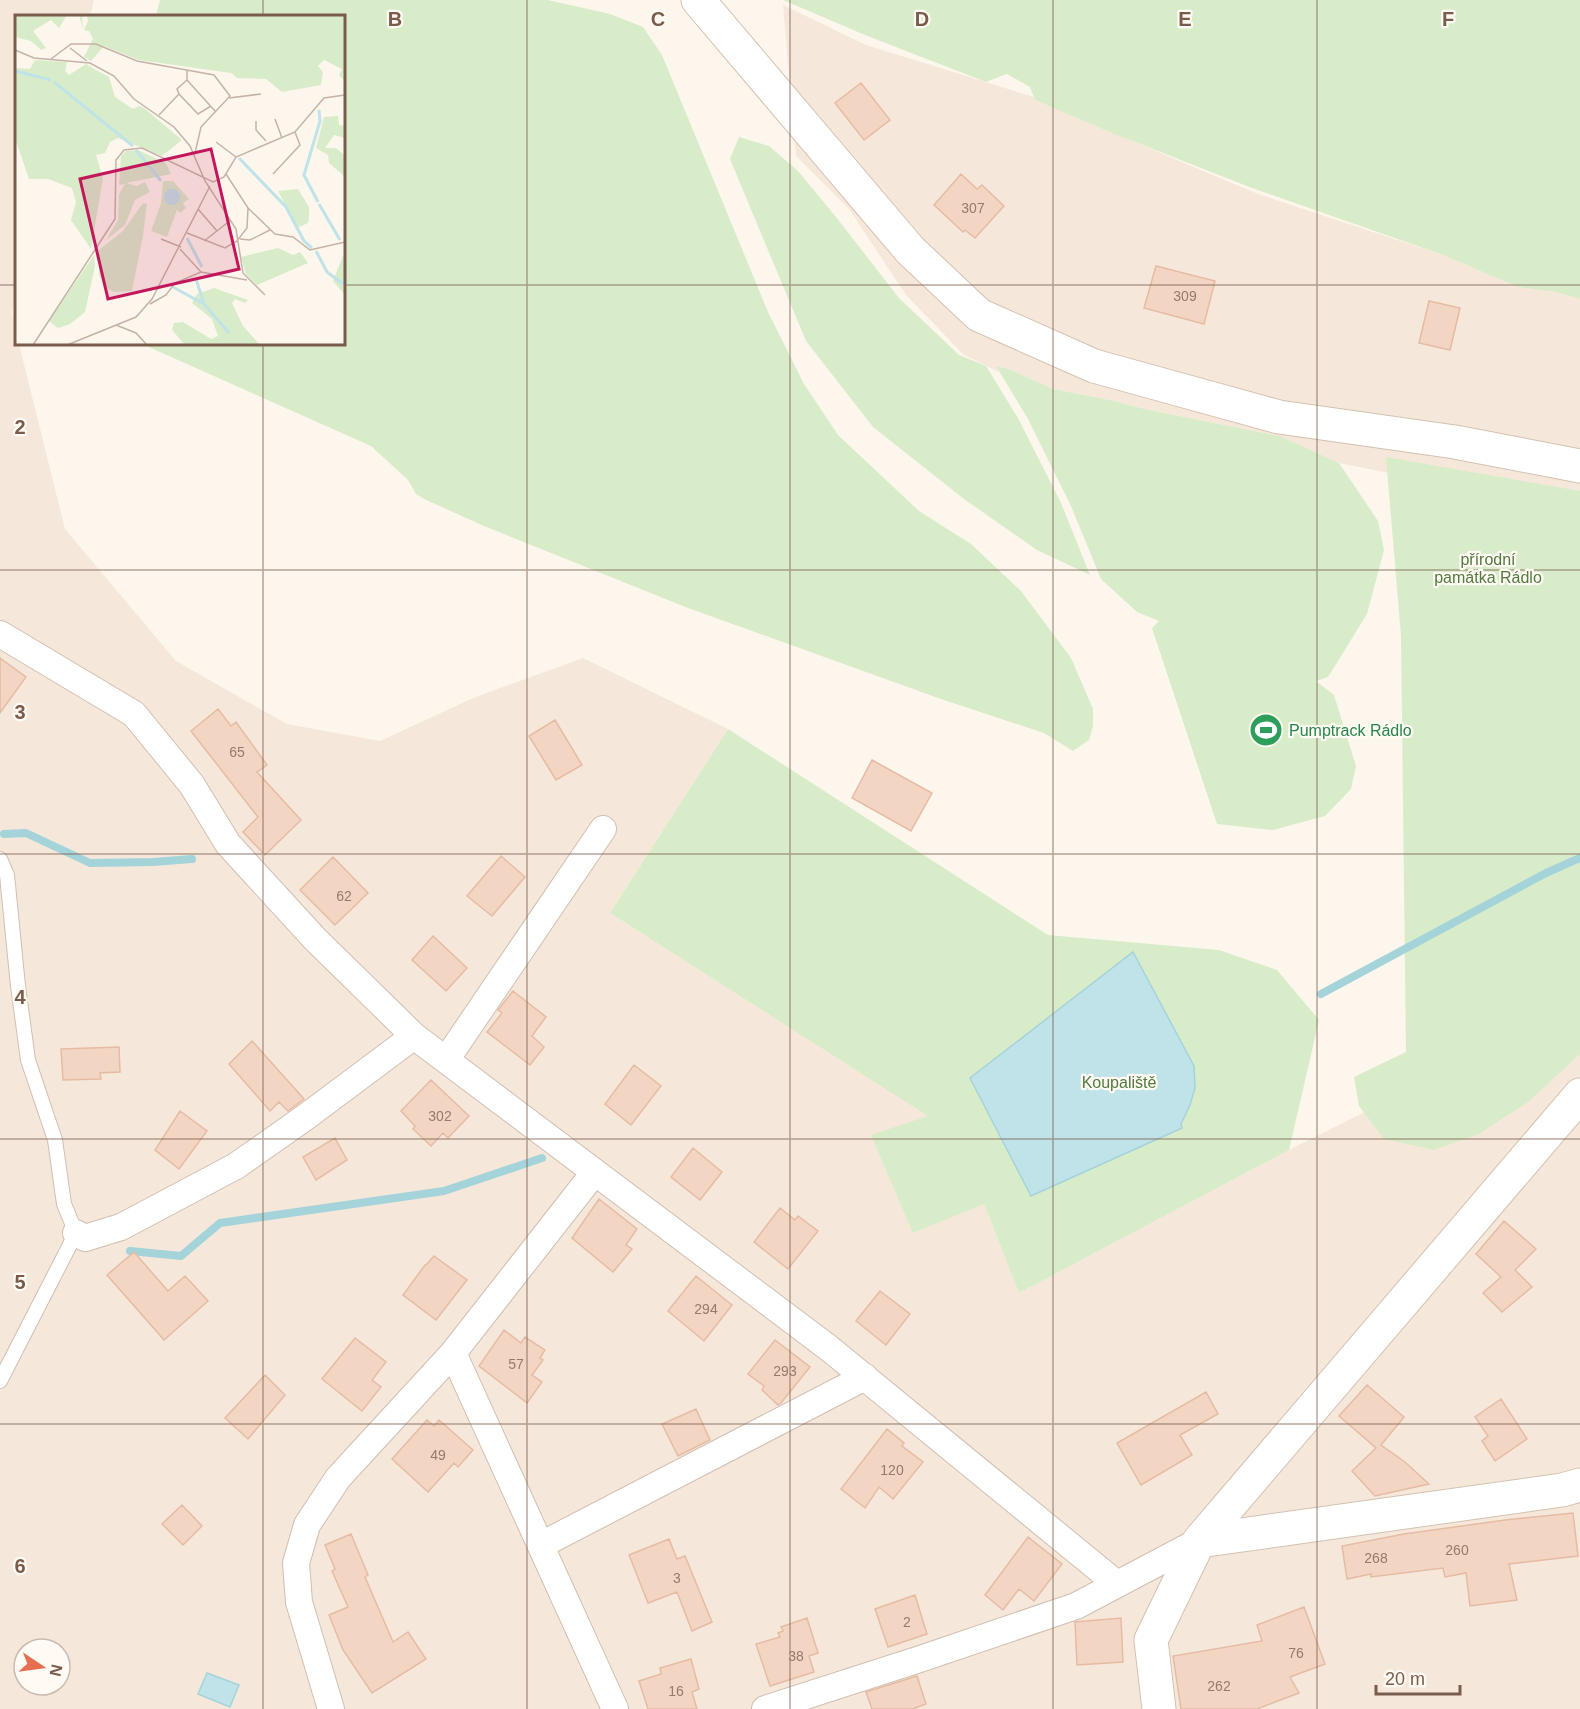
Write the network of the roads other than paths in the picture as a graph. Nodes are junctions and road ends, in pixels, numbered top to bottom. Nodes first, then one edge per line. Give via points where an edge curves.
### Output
1 (698, 0) edge
2 (1580, 466) edge
3 (0, 634) edge
4 (603, 829) dead end
5 (0, 859) edge
6 (414, 1036) junction
7 (446, 1060) junction
8 (1580, 1095) edge
9 (594, 1173) junction
10 (76, 1233) junction
11 (453, 1353) junction
12 (865, 1377) junction
13 (0, 1381) edge
14 (1574, 1491) edge
15 (1199, 1540) junction
16 (541, 1545) junction
17 (1117, 1584) junction
18 (331, 1709) edge
19 (615, 1709) edge
20 (765, 1709) edge
21 (1159, 1709) edge

1 - 2 street via 910,250 979,315 1094,366 1279,417 1455,442
3 - 6 street via 134,714 192,785 228,844 315,939
4 - 7 street
5 - 10 lane via 7,875 28,1060 55,1140 64,1204
6 - 7 street
6 - 10 street via 236,1166 122,1227 85,1238
7 - 9 street
8 - 15 street
9 - 11 street
9 - 12 street
10 - 13 lane
11 - 16 street
11 - 18 street via 338,1478 307,1525 296,1563 299,1602
12 - 16 street
12 - 17 street
14 - 15 street
15 - 17 street
15 - 21 street via 1151,1641
16 - 19 street
17 - 20 street via 1076,1606

